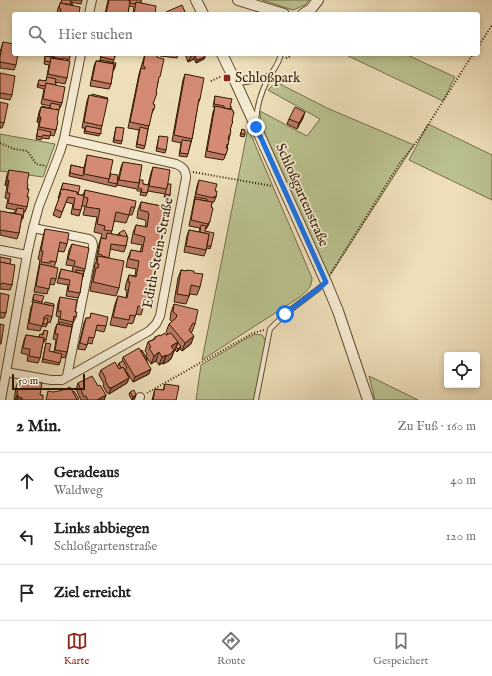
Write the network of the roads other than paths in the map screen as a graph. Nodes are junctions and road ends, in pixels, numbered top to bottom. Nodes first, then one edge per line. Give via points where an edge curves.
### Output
1 (92, 0) edge
2 (196, 0) edge
3 (238, 0) edge
4 (318, 0) edge
5 (89, 12) edge
6 (202, 12) edge
7 (277, 12) edge
8 (306, 12) edge
9 (81, 56) edge
10 (223, 56) edge
11 (280, 56) edge
12 (270, 75) junction
13 (236, 83) junction
14 (256, 127) junction
15 (64, 139) junction
16 (33, 228) junction
17 (0, 250) edge
18 (27, 255) junction
19 (326, 282) junction
20 (6, 372) junction
21 (67, 376) junction
22 (1, 400) edge
23 (256, 400) edge
24 (368, 400) edge

1 - 5 street
2 - 6 street
3 - 7 street
4 - 8 street
9 - 15 street
10 - 13 street, Schloßgartenstraße
11 - 12 lane
12 - 13 lane via 258,81
12 - 14 lane via 258,106
13 - 14 street, Schloßgartenstraße
14 - 19 street, Schloßgartenstraße
15 - 16 street
15 - 21 street, Edith-Stein-Straße via 176,164 186,173 158,321 149,331
16 - 18 street
16 - 21 street via 89,239 93,243
17 - 18 street
18 - 20 street
19 - 23 lane via 270,329
19 - 24 street, Schloßgartenstraße
20 - 21 street, Edith-Stein-Straße via 51,380
20 - 22 street

